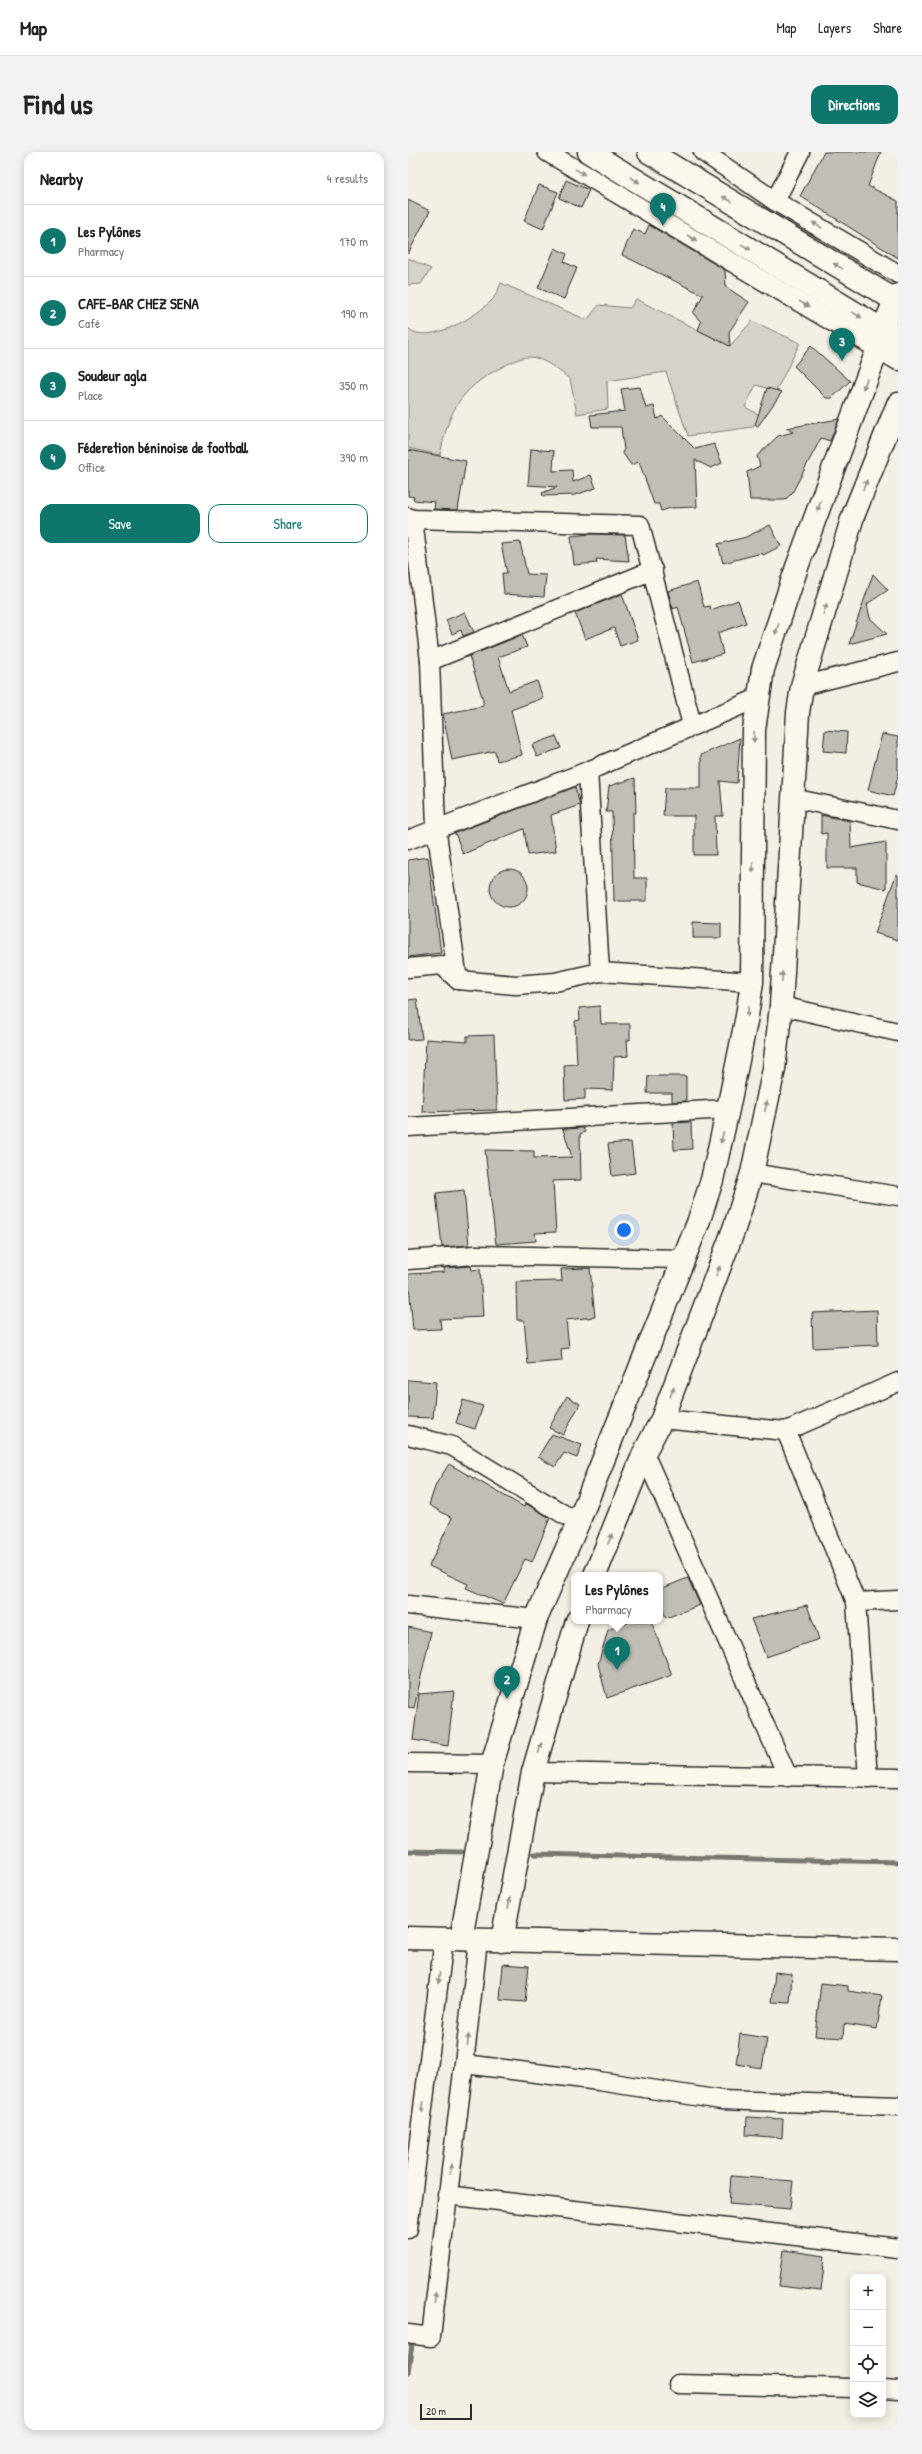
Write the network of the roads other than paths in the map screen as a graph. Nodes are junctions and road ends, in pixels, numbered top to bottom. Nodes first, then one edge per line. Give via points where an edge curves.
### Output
1 (547, 152) edge
2 (590, 152) edge
3 (649, 152) edge
4 (703, 152) edge
5 (800, 152) edge
6 (775, 201) junction
7 (898, 274) edge
8 (897, 299) edge
9 (886, 339) edge
10 (898, 361) edge
11 (898, 404) edge
12 (410, 518) edge
13 (652, 570) junction
14 (430, 661) junction
15 (898, 662) edge
16 (802, 686) junction
17 (758, 698) junction
18 (692, 725) junction
19 (588, 771) junction
20 (792, 798) junction
21 (898, 820) edge
22 (436, 827) junction
23 (408, 840) edge
24 (408, 968) edge
25 (600, 972) junction
26 (458, 980) junction
27 (752, 982) junction
28 (781, 1006) junction
29 (898, 1032) edge
30 (728, 1109) junction
31 (408, 1127) edge
32 (752, 1173) junction
33 (898, 1196) edge
34 (684, 1259) junction
35 (408, 1260) edge
36 (898, 1382) edge
37 (662, 1418) junction
38 (786, 1431) junction
39 (408, 1435) edge
40 (644, 1453) junction
41 (578, 1523) junction
42 (597, 1572) edge
43 (898, 1600) edge
44 (856, 1602) junction
45 (408, 1604) edge
46 (536, 1619) junction
47 (576, 1624) edge
48 (408, 1763) edge
49 (492, 1764) junction
50 (533, 1772) junction
51 (788, 1777) junction
52 (868, 1778) junction
53 (898, 1778) edge
54 (408, 1938) edge
55 (461, 1940) junction
56 (502, 1941) junction
57 (898, 1949) edge
58 (465, 2064) junction
59 (898, 2106) edge
60 (447, 2195) junction
61 (408, 2229) edge
62 (898, 2248) edge
63 (408, 2334) edge
64 (678, 2384) dead end
65 (850, 2388) edge
66 (886, 2389) edge
67 (898, 2390) edge

1 -> 9 street
2 -> 9 main road
8 -> 3 main road
4 - 6 street
5 - 6 street
7 -> 6 street
8 - 9 main road
9 - 10 street
9 -> 17 main road via 797,567 764,669
16 -> 11 main road via 853,516
12 - 13 street via 636,523 640,525
12 - 14 street
13 - 14 street
13 - 18 street
14 - 22 street
15 - 16 street
16 - 20 main road
17 - 18 street
17 -> 27 main road via 754,730
18 - 19 street
19 - 22 street
19 - 25 street
20 - 21 street
28 -> 20 main road
22 - 23 street
22 - 26 street
24 - 26 street via 442,966
25 - 26 street via 555,982 516,985
25 - 27 street
27 -> 30 main road
28 - 29 street
32 -> 28 main road via 774,1069
30 - 31 street
30 -> 34 main road via 712,1180
32 - 33 street
37 -> 32 main road via 734,1228
34 - 35 street via 475,1256
34 - 41 main road
36 - 38 street
37 - 38 street
37 - 40 main road
38 - 44 street
39 - 41 street via 452,1446
42 -> 40 main road
40 - 51 street
41 - 46 main road
43 - 44 street
44 - 52 street
45 - 46 street
46 - 49 main road
50 -> 47 main road
48 - 49 street
49 - 55 main road
50 - 51 street
56 -> 50 main road
51 - 52 street
52 - 53 street
54 - 55 main road
55 - 56 main road
58 -> 55 street
55 -> 61 street
56 - 57 main road
58 - 59 street via 721,2100
60 -> 58 street
60 - 62 street
63 -> 60 street via 431,2337
64 - 65 street
66 - 67 street

